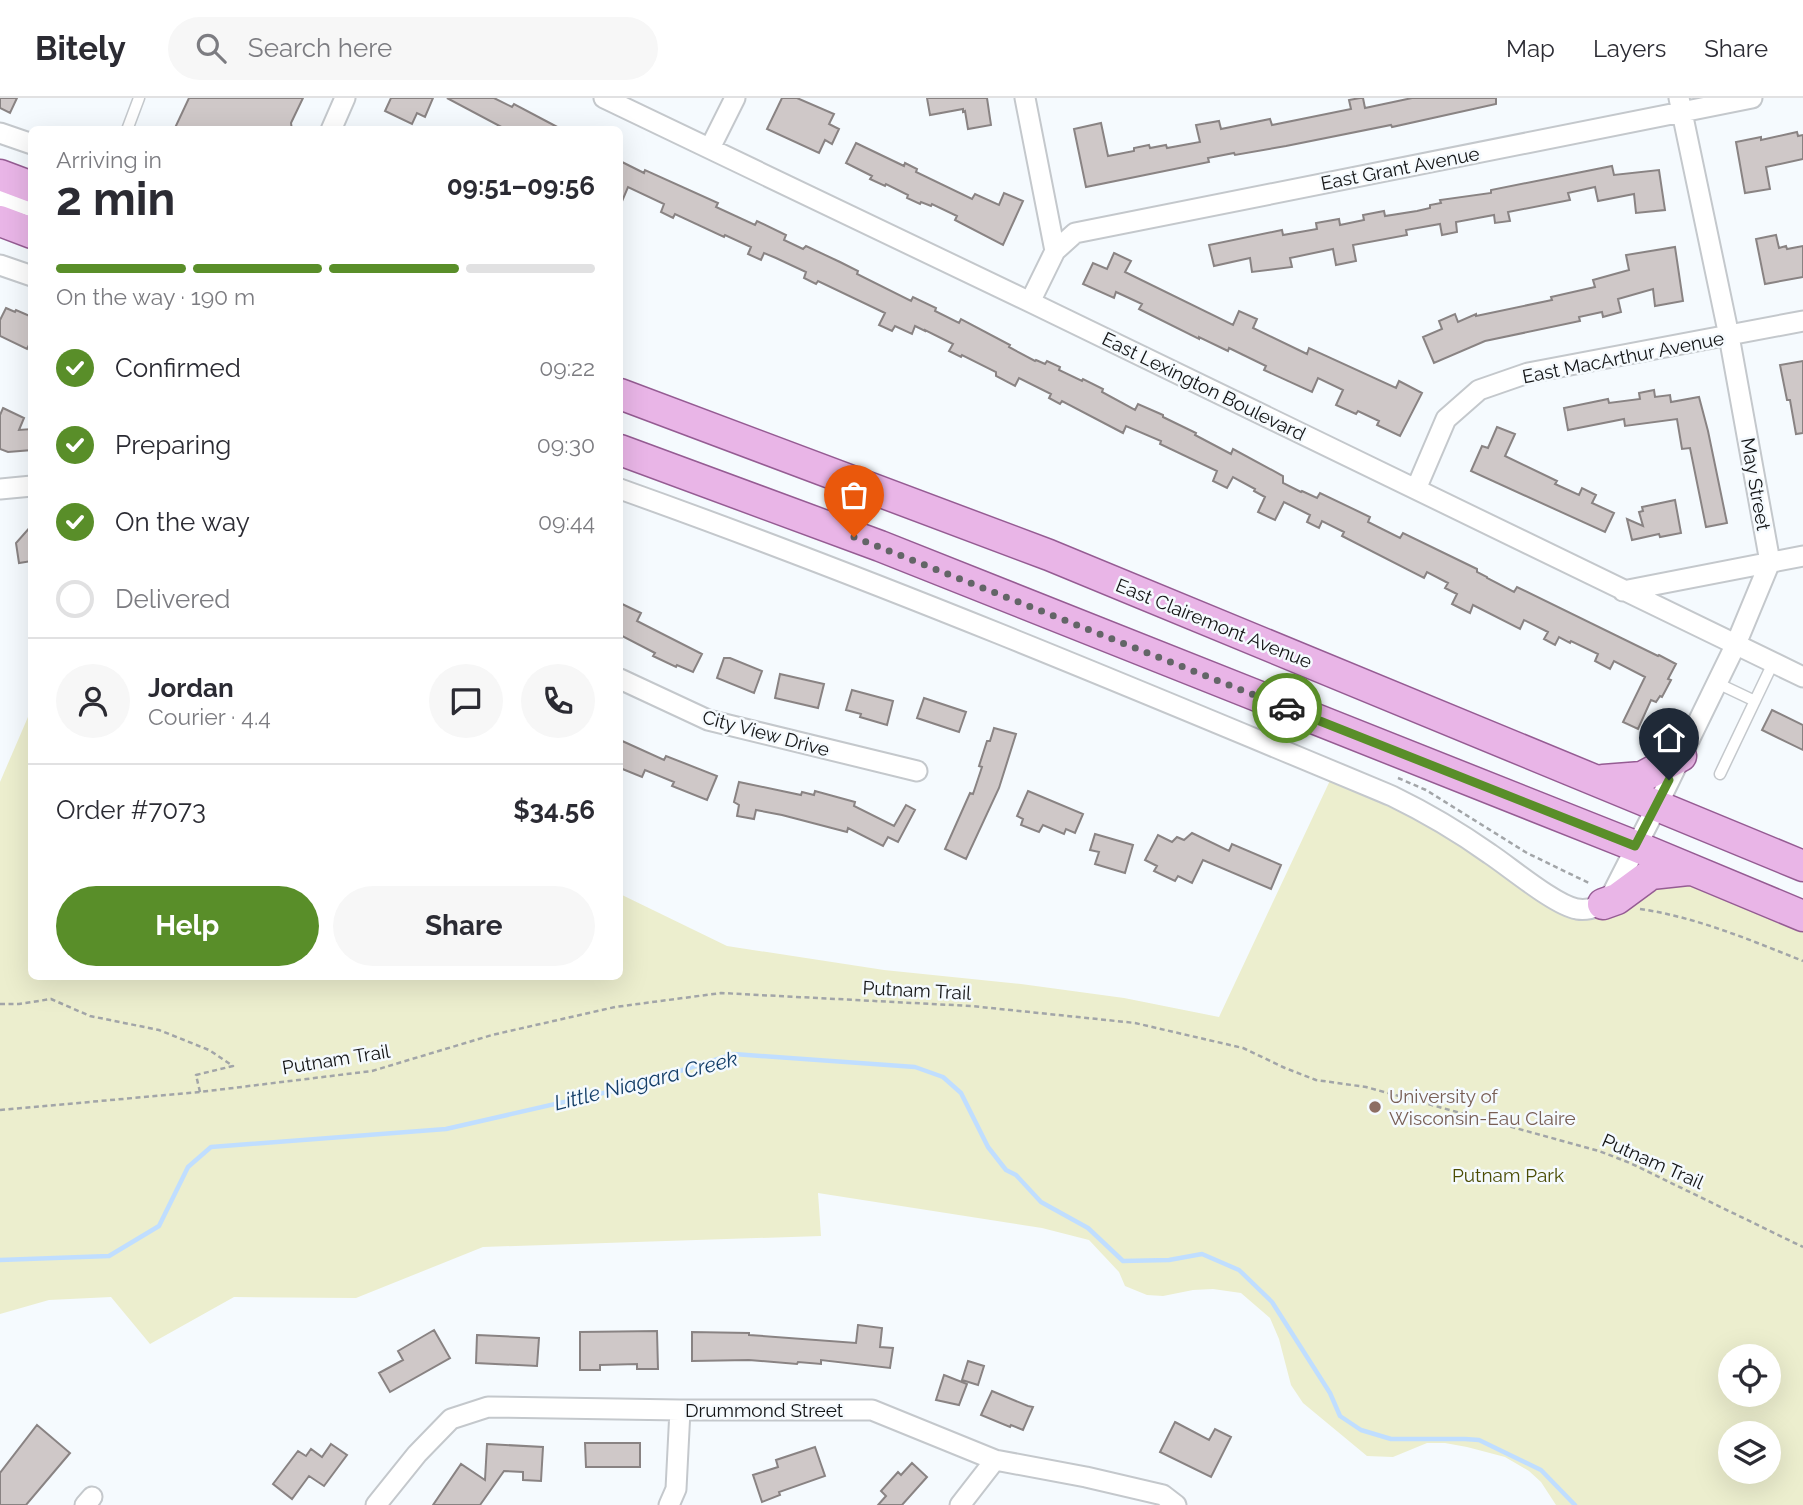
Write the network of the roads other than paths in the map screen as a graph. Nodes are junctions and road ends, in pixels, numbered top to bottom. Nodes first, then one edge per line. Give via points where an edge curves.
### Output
1 (139, 98) edge
2 (345, 98) edge
3 (604, 98) edge
4 (735, 98) edge
5 (1025, 98) edge
6 (1752, 98) edge
7 (1680, 105) edge
8 (128, 126) edge
9 (333, 126) edge
10 (0, 133) edge
11 (28, 143) edge
12 (710, 148) junction
13 (0, 175) edge
14 (28, 186) edge
15 (0, 194) edge
16 (28, 204) edge
17 (0, 221) edge
18 (28, 232) edge
19 (1055, 251) junction
20 (0, 265) edge
21 (28, 275) edge
22 (1030, 302) junction
23 (1803, 321) edge
24 (1729, 336) junction
25 (623, 395) edge
26 (623, 451) edge
27 (28, 486) edge
28 (0, 489) edge
29 (1416, 489) junction
30 (623, 490) edge
31 (1803, 556) edge
32 (1770, 562) junction
33 (1623, 591) junction
34 (1735, 644) junction
35 (1773, 663) junction
36 (1803, 677) edge
37 (623, 680) edge
38 (1717, 683) junction
39 (1755, 701) junction
40 (1681, 756) junction
41 (917, 771) dead end
42 (1720, 774) dead end
43 (1594, 781) junction
44 (1657, 806) junction
45 (1635, 846) junction
46 (1803, 866) edge
47 (1692, 870) junction
48 (1603, 904) junction
49 (1803, 916) edge
50 (680, 1410) junction
51 (996, 1460) junction
52 (376, 1505) edge
53 (669, 1505) edge
54 (960, 1505) edge
55 (1176, 1505) edge

1 - 8 lane
2 - 9 street
3 - 12 street, East Lexington Boulevard
4 - 12 street
5 - 19 street
6 - 7 street, East Grant Avenue
7 - 19 street, East Grant Avenue via 1075,233
7 - 24 street, May Street
10 - 11 street
12 - 22 street, East Lexington Boulevard
13 - 14 main road
15 - 16 street
17 - 18 main road
19 - 22 street
20 - 21 street
22 - 29 street, East Lexington Boulevard
23 - 24 street, East MacArthur Avenue
24 - 29 street, East MacArthur Avenue via 1528,373 1479,390 1447,419
24 - 32 street, May Street
25 - 43 main road, East Clairemont Avenue via 1049,555
26 - 45 main road via 880,546
27 - 28 street
29 - 33 street, East Lexington Boulevard
30 - 48 street via 904,595 1392,796 1456,830 1565,905 1585,910
31 - 32 street
32 - 33 street
32 - 34 street
33 - 34 street, East Lexington Boulevard
34 - 35 street, East Lexington Boulevard
34 - 38 street
35 - 36 street, East Lexington Boulevard
35 - 39 lane
37 - 41 street, City View Drive via 708,720
38 - 39 lane
38 - 40 street
39 - 42 lane
40 - 43 main road via 1642,777
40 - 44 street
43 - 44 main road, East Clairemont Avenue
44 - 45 street
44 - 46 main road, East Clairemont Avenue
45 - 47 main road
45 - 48 street
47 - 48 main road via 1651,874
47 - 49 main road
50 - 51 street, Drummond Street via 872,1410
50 - 52 street, Drummond Street via 488,1407 451,1419
50 - 53 street via 676,1489
51 - 54 street
51 - 55 street, Drummond Street via 1163,1495

